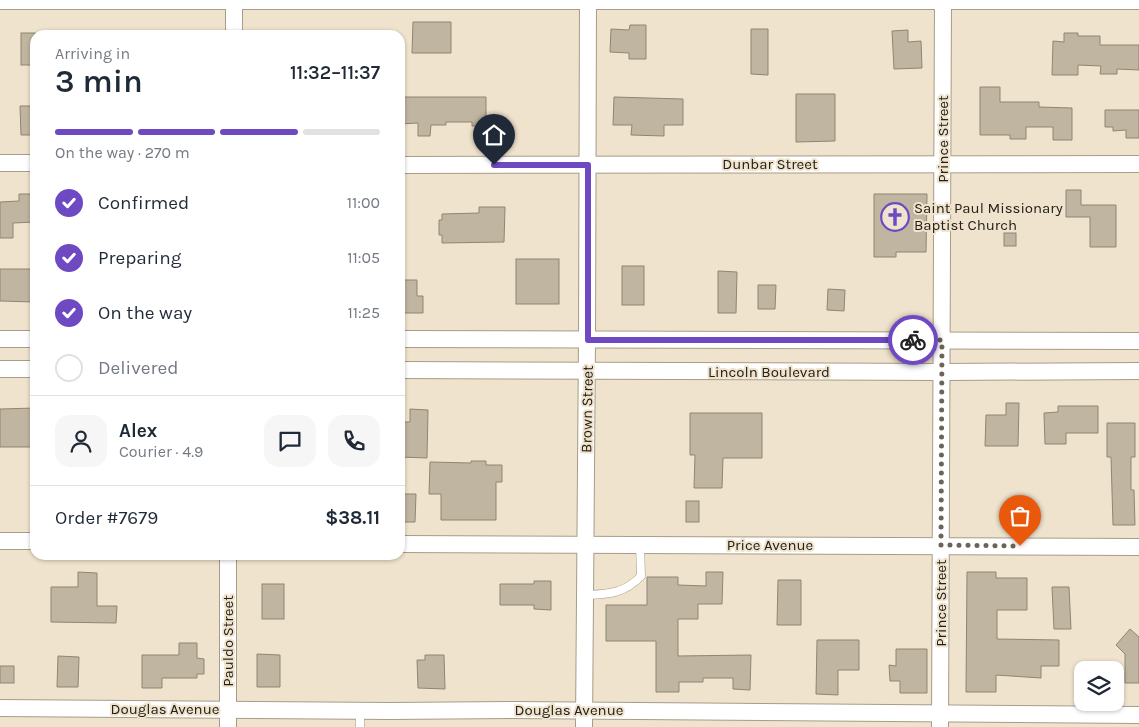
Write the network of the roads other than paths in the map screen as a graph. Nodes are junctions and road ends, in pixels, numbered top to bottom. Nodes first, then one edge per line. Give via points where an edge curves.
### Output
1 (234, 0) edge
2 (588, 0) edge
3 (943, 0) edge
4 (0, 1) edge
5 (1139, 1) edge
6 (234, 30) edge
7 (0, 163) edge
8 (30, 163) edge
9 (943, 164) junction
10 (1139, 164) edge
11 (405, 165) edge
12 (588, 165) junction
13 (0, 339) edge
14 (30, 339) edge
15 (405, 340) edge
16 (588, 340) junction
17 (942, 340) junction
18 (1139, 341) edge
19 (0, 369) edge
20 (30, 369) edge
21 (405, 370) edge
22 (587, 371) junction
23 (1139, 371) edge
24 (943, 372) junction
25 (0, 541) edge
26 (30, 541) edge
27 (405, 544) edge
28 (585, 544) junction
29 (640, 544) junction
30 (941, 545) junction
31 (1139, 547) edge
32 (228, 560) edge
33 (585, 595) junction
34 (0, 708) edge
35 (228, 709) junction
36 (584, 710) junction
37 (1139, 715) edge
38 (360, 719) edge
39 (940, 720) edge
40 (228, 727) edge
41 (584, 727) edge

1 - 2 street
1 - 4 street
1 - 6 street
2 - 3 street
2 - 12 street, Brown Street
3 - 5 street
3 - 9 street, Prince Street
7 - 8 street
9 - 10 street, Dunbar Street
9 - 12 street, Dunbar Street
9 - 17 street, Prince Street
11 - 12 street, Dunbar Street
12 - 16 street, Brown Street
13 - 14 street
15 - 16 street
16 - 17 street
16 - 22 street, Brown Street
17 - 18 street
17 - 24 street, Prince Street
19 - 20 street
21 - 22 street, Lincoln Boulevard
22 - 24 street, Lincoln Boulevard
22 - 28 street, Brown Street
23 - 24 street, Lincoln Boulevard
24 - 30 street, Prince Street
25 - 26 street
27 - 28 street, Price Avenue
28 - 29 street, Price Avenue
28 - 33 street, Brown Street
29 - 30 street, Price Avenue
29 - 33 lane via 640,576 631,586 608,594
30 - 31 street, Price Avenue
30 - 39 street, Prince Street
32 - 35 street, Pauldo Street
33 - 36 street, Brown Street
34 - 35 street, Douglas Avenue
35 - 38 street, Douglas Avenue
35 - 40 street, Pauldo Street
36 - 38 street, Douglas Avenue
36 - 39 street, Douglas Avenue
36 - 41 street, Brown Street
37 - 39 street, Douglas Avenue

